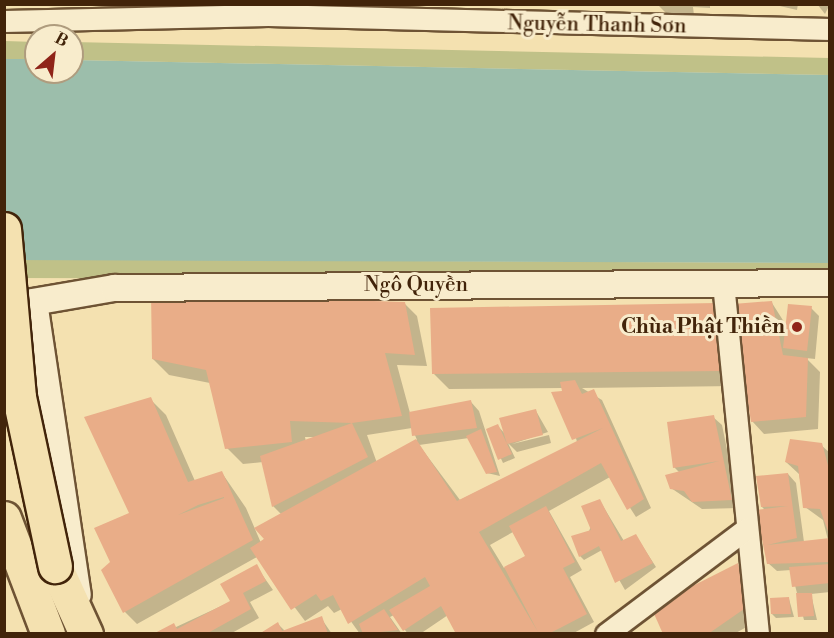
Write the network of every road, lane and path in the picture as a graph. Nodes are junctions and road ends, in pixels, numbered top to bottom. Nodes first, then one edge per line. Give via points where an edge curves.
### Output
1 (4, 21) edge
2 (830, 29) edge
3 (4, 229) edge
4 (723, 283) junction
5 (830, 283) edge
6 (34, 302) junction
7 (4, 307) edge
8 (4, 518) edge
9 (746, 529) junction
10 (85, 632) edge
11 (48, 633) edge
12 (606, 633) edge
13 (758, 633) edge

1 - 2 street, Nguyễn Thanh Sơn via 268,15
3 - 10 highway, bridge via 20,397 55,566
4 - 5 street, Ngô Quyền
4 - 6 street, Ngô Quyền via 114,288
4 - 9 street
6 - 7 street, Ngô Quyền
6 - 10 street
8 - 11 highway
9 - 12 street
9 - 13 street

